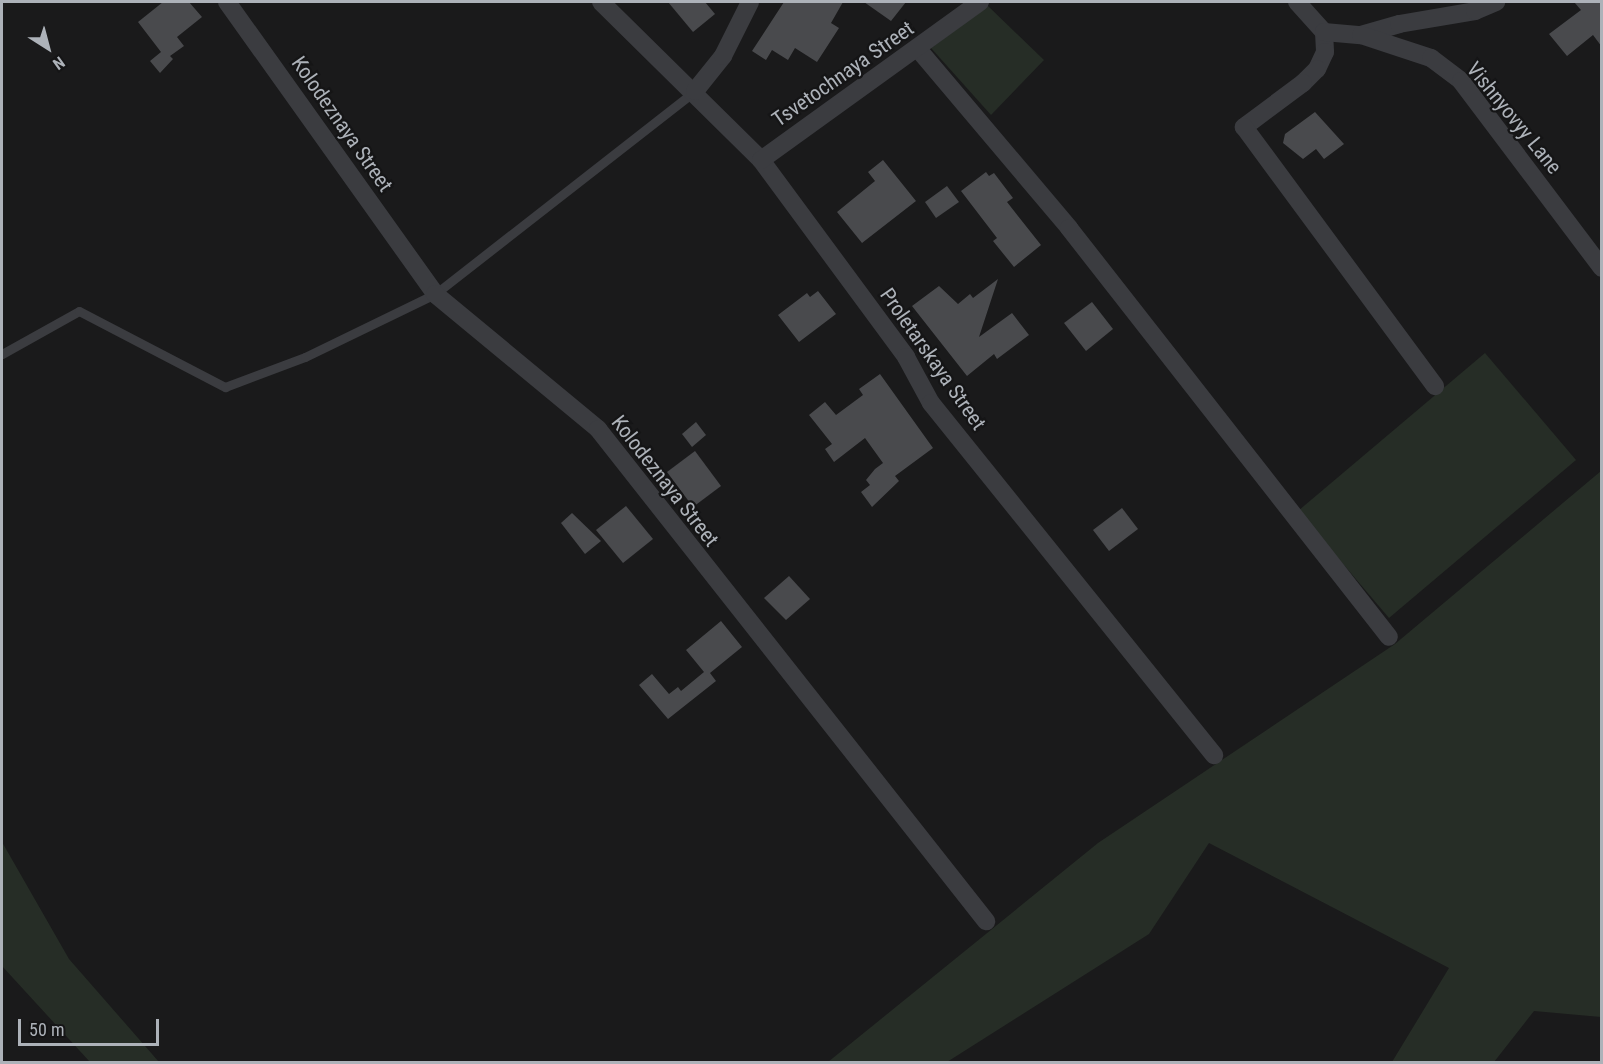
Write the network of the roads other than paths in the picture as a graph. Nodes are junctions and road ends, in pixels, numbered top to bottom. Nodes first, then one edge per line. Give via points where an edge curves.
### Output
1 (227, 2) edge
2 (601, 2) edge
3 (750, 2) edge
4 (980, 2) edge
5 (1297, 2) edge
6 (1496, 2) edge
7 (1324, 32) junction
8 (1361, 35) junction
9 (918, 49) junction
10 (695, 91) junction
11 (761, 160) junction
12 (1602, 268) edge
13 (435, 294) junction
14 (2, 354) edge
15 (1435, 386) dead end
16 (1389, 637) dead end
17 (1214, 755) dead end
18 (986, 921) dead end

1 - 13 street, Kolodeznaya Street
2 - 10 street, Proletarskaya Street
3 - 10 street via 723,56
4 - 9 street, Tsvetochnaya Street
5 - 7 street
6 - 8 street via 1475,11
7 - 8 street
7 - 15 street via 1325,52 1317,69 1244,127
8 - 12 street, Vishnyovyy Lane via 1431,58 1461,81
9 - 11 street, Tsvetochnaya Street
9 - 16 street via 1069,228
10 - 11 street, Proletarskaya Street
10 - 13 lane
11 - 17 street, Proletarskaya Street via 906,357 931,403
13 - 14 lane via 305,357 225,387 79,311
13 - 18 street, Kolodeznaya Street via 598,429

